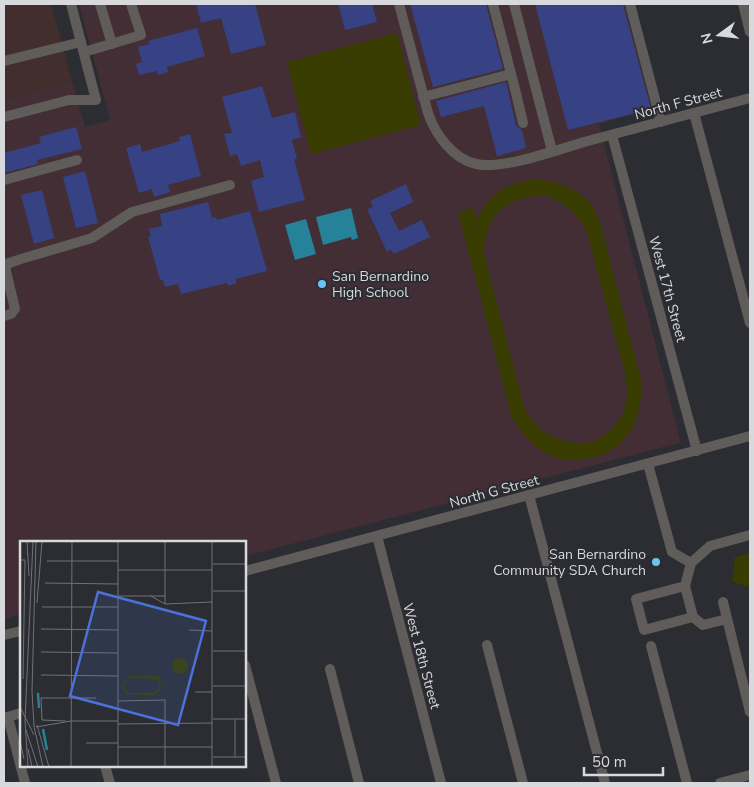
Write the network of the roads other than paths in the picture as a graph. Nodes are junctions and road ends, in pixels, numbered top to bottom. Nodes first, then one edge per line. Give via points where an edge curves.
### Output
1 (71, 4) edge
2 (100, 4) edge
3 (131, 4) edge
4 (400, 4) edge
5 (493, 4) edge
6 (514, 4) edge
7 (630, 4) edge
8 (743, 4) edge
9 (750, 32) edge
10 (112, 44) junction
11 (82, 47) junction
12 (4, 61) edge
13 (511, 74) junction
14 (424, 97) junction
15 (750, 98) edge
16 (694, 113) junction
17 (4, 117) edge
18 (661, 122) junction
19 (522, 123) dead end
20 (612, 135) junction
21 (552, 151) junction
22 (77, 160) dead end
23 (4, 180) edge
24 (230, 185) dead end
25 (4, 265) edge
26 (4, 316) edge
27 (750, 323) edge
28 (750, 436) edge
29 (698, 451) junction
30 (648, 464) junction
31 (529, 495) junction
32 (750, 535) edge
33 (376, 536) junction
34 (691, 563) junction
35 (246, 571) edge
36 (685, 586) junction
37 (723, 602) dead end
38 (692, 617) junction
39 (727, 619) junction
40 (20, 631) edge
41 (4, 635) edge
42 (487, 645) dead end
43 (651, 646) dead end
44 (246, 669) edge
45 (330, 669) dead end
46 (750, 712) edge
47 (20, 713) edge
48 (6, 718) edge
49 (20, 766) edge
50 (20, 767) edge
51 (105, 767) edge
52 (750, 775) edge
53 (25, 783) edge
54 (110, 783) edge
55 (276, 783) edge
56 (359, 783) edge
57 (441, 783) edge
58 (523, 783) edge
59 (605, 783) edge
60 (687, 783) edge
61 (720, 783) edge

1 - 11 street
2 - 10 street
3 - 10 street via 141,35
4 - 14 street, North F Street
5 - 13 street
6 - 21 street
7 - 18 street
8 - 9 street
10 - 11 street
11 - 12 street
11 - 17 street via 96,100 69,100
13 - 14 street
13 - 19 street
14 - 21 street, North F Street via 433,128 445,144 474,164 492,166
15 - 16 street, North F Street
16 - 18 street, North F Street
16 - 27 street
18 - 20 street, North F Street
20 - 21 street, North F Street
20 - 29 street, West 17th Street
22 - 23 street
24 - 25 street via 132,212 92,238
25 - 26 street via 15,309
28 - 29 street, North G Street
29 - 30 street, North G Street
30 - 31 street, North G Street
30 - 34 street via 672,552
31 - 33 street, North G Street
31 - 59 street
32 - 34 street via 710,546
33 - 35 street, North G Street
33 - 57 street, West 18th Street
34 - 36 street
36 - 38 street
36 - 38 street via 636,599 644,630
37 - 39 street
38 - 39 street via 702,626
39 - 46 street
40 - 41 street
42 - 58 street
43 - 60 street
44 - 55 street
45 - 56 street
47 - 48 street
48 - 49 street
50 - 53 street
51 - 54 street
52 - 61 street

